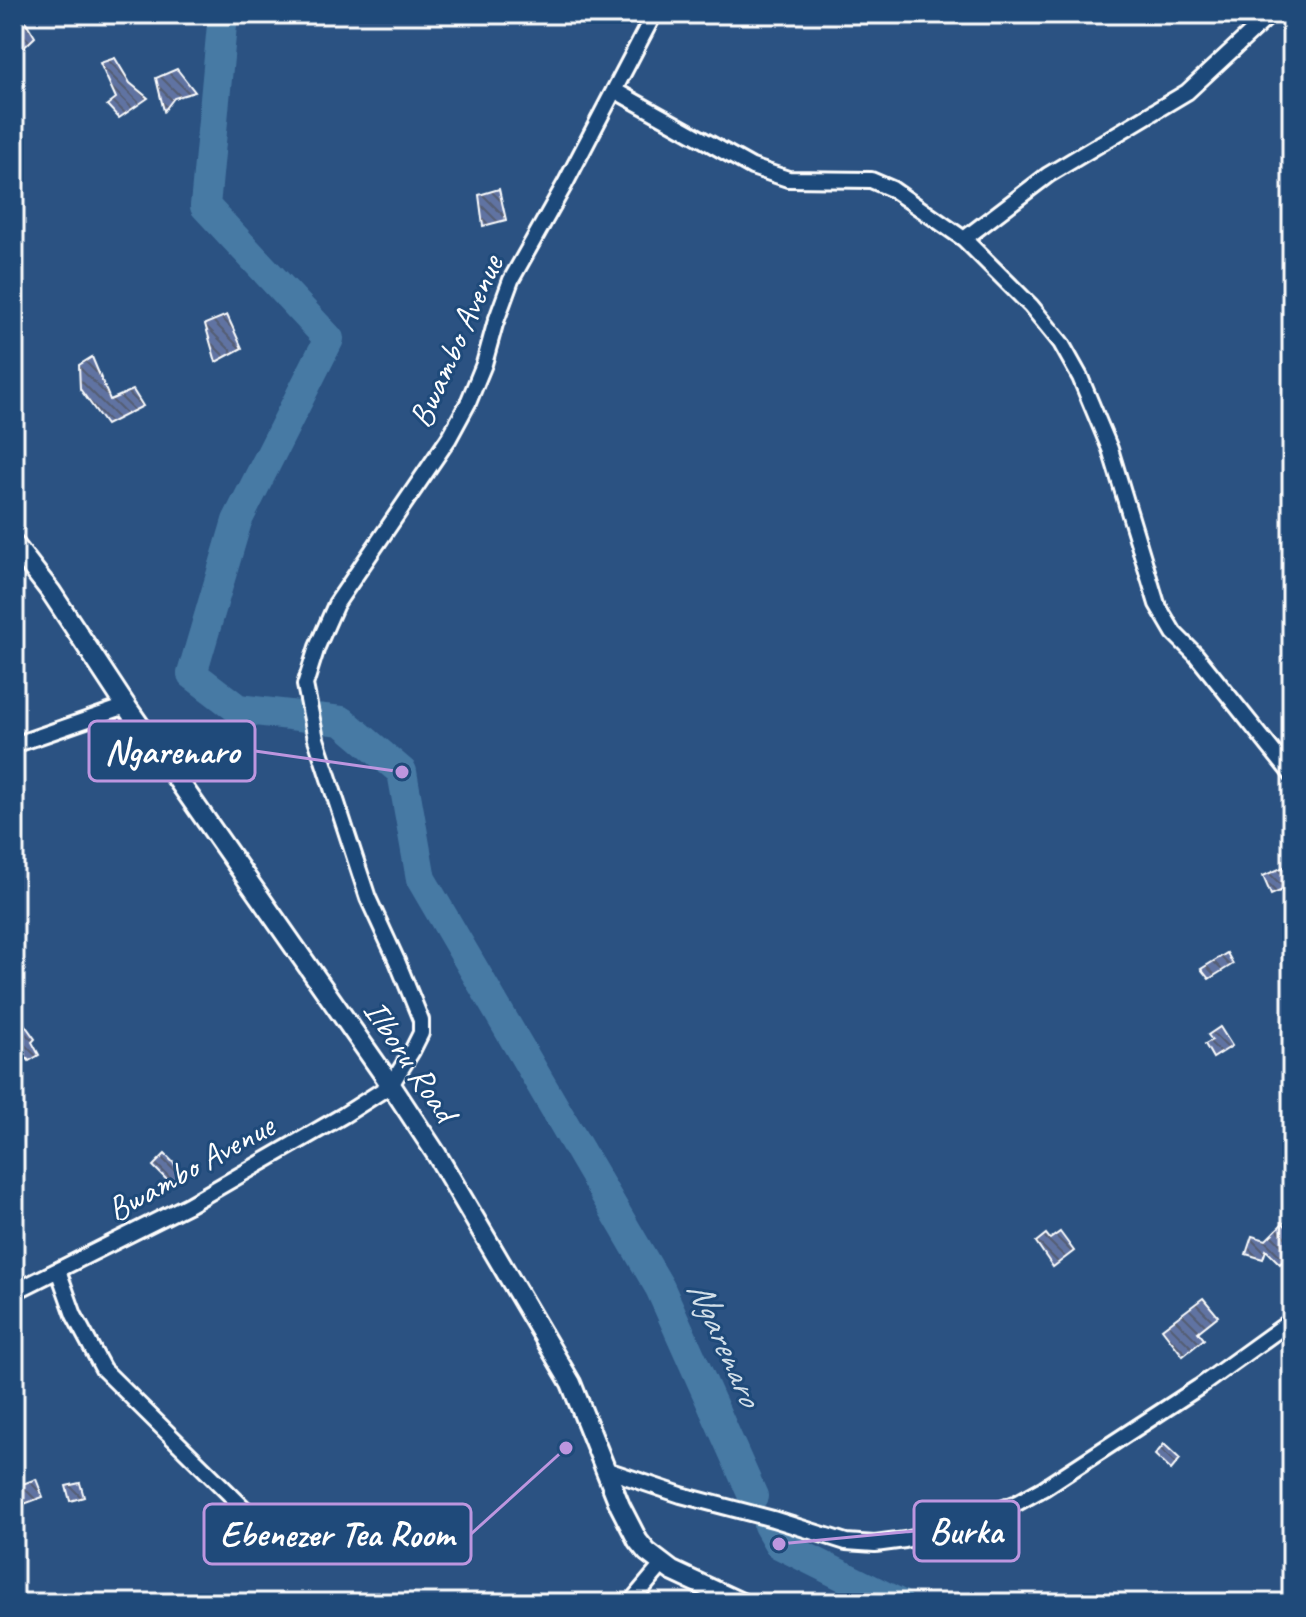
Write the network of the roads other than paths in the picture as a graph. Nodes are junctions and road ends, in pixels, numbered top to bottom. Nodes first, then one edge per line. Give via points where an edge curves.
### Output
1 (654, 14) edge
2 (1271, 14) edge
3 (614, 90) junction
4 (964, 239) junction
5 (14, 544) edge
6 (126, 706) junction
7 (14, 745) edge
8 (1292, 775) edge
9 (391, 1085) junction
10 (58, 1270) junction
11 (14, 1292) edge
12 (1292, 1320) edge
13 (607, 1470) junction
14 (277, 1541) dead end
15 (662, 1565) junction
16 (630, 1603) edge
17 (741, 1603) edge

1 - 3 street, Bwambo Avenue
2 - 4 street via 1187,92 1048,175
3 - 4 street via 770,175 871,180
3 - 9 street, Bwambo Avenue via 511,280 468,403 336,604 305,685 316,739 368,898 421,1020 421,1033
4 - 8 street via 1061,343 1110,449 1157,604 1174,633
5 - 6 street, Ilboru Road
6 - 7 street
6 - 9 street, Ilboru Road
9 - 10 street, Bwambo Avenue via 188,1205
9 - 13 street, Ilboru Road via 543,1332
10 - 11 street, Bwambo Avenue
10 - 14 street via 74,1315 103,1369
12 - 13 street via 1044,1488 947,1530 905,1540 846,1542
13 - 15 street, Ilboru Road via 638,1541
15 - 16 street
15 - 17 street, Ilboru Road

